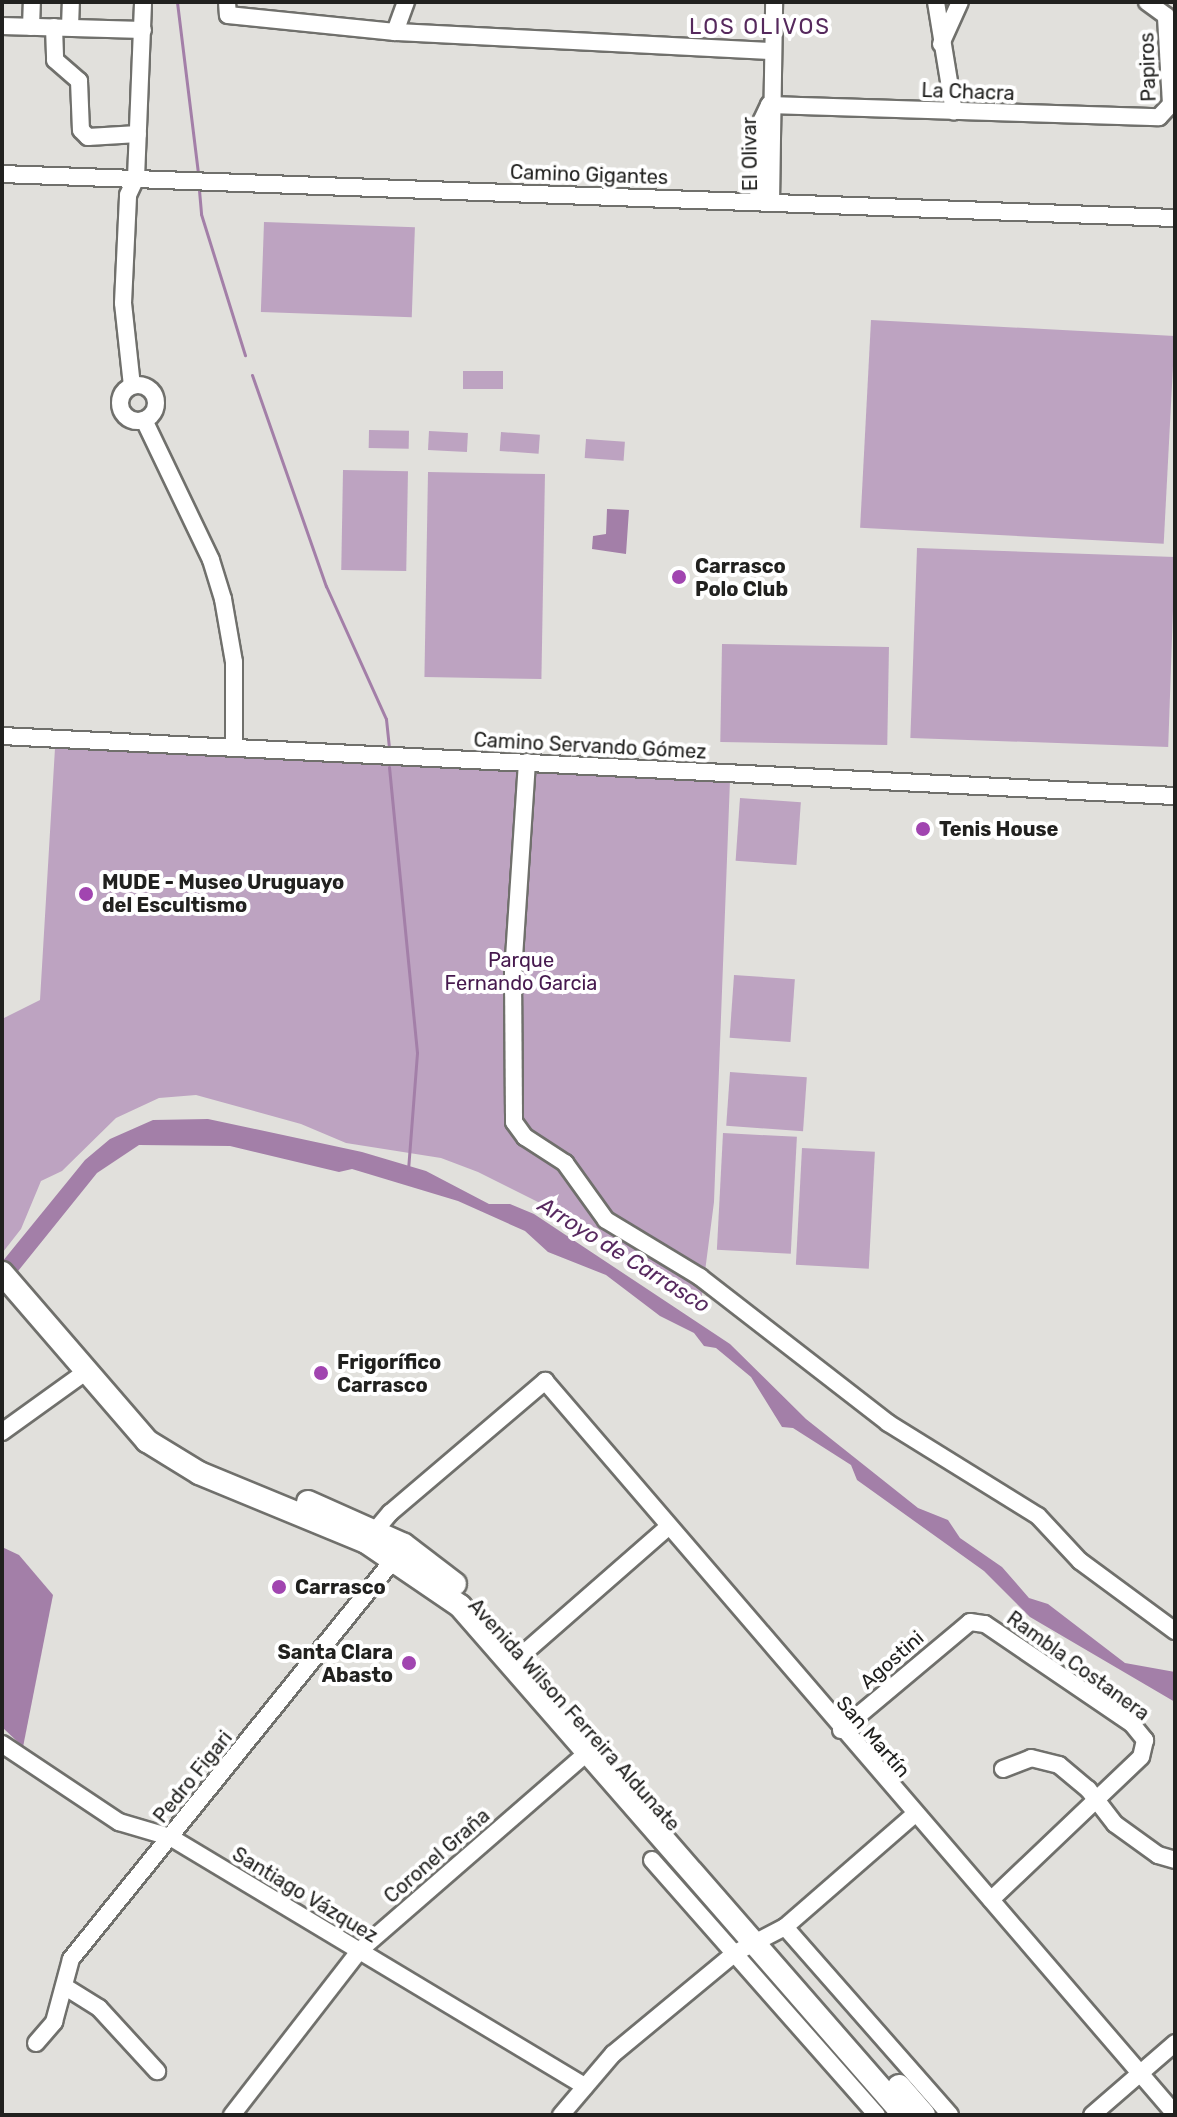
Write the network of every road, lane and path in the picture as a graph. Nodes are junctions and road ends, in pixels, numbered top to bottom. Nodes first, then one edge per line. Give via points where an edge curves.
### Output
1 (32, 2) edge
2 (71, 2) edge
3 (143, 2) edge
4 (406, 2) edge
5 (774, 2) edge
6 (936, 2) edge
7 (960, 2) edge
8 (1147, 2) edge
9 (228, 8) edge
10 (1170, 12) edge
11 (2, 26) edge
12 (31, 27) junction
13 (62, 27) junction
14 (143, 30) junction
15 (395, 32) junction
16 (941, 44) junction
17 (772, 51) junction
18 (769, 105) junction
19 (954, 112) junction
20 (1165, 115) joint
21 (138, 134) junction
22 (2, 174) edge
23 (136, 178) junction
24 (765, 201) junction
25 (1175, 218) edge
26 (132, 386) junction
27 (144, 420) junction
28 (2, 736) edge
29 (234, 747) junction
30 (527, 762) junction
31 (1175, 796) edge
32 (2, 1273) edge
33 (84, 1373) junction
34 (2, 1432) edge
35 (668, 1527) junction
36 (370, 1536) junction
37 (399, 1552) junction
38 (970, 1622) joint
39 (1175, 1631) edge
40 (524, 1653) junction
41 (841, 1730) junction
42 (2, 1744) edge
43 (590, 1750) junction
44 (1003, 1769) dead end
45 (1094, 1801) junction
46 (914, 1815) junction
47 (170, 1837) junction
48 (652, 1860) dead end
49 (1175, 1860) edge
50 (991, 1900) junction
51 (760, 1940) junction
52 (359, 1951) junction
53 (67, 1988) junction
54 (36, 2043) dead end
55 (1175, 2043) edge
56 (157, 2071) dead end
57 (1141, 2074) junction
58 (585, 2086) junction
59 (1175, 2114) edge
60 (232, 2115) edge
61 (561, 2115) edge
62 (877, 2115) edge
63 (904, 2115) edge
64 (924, 2115) edge
65 (950, 2115) edge
66 (1092, 2115) edge

1 - 12 street
2 - 13 street
3 - 14 street
4 - 15 street
5 - 17 street, El Olivar
6 - 16 street
7 - 16 street
8 - 10 street, Papiros
9 - 15 street
10 - 20 street, Papiros via 1171,104
11 - 12 street
12 - 13 street
13 - 14 street
13 - 21 street via 55,60 79,81 81,130 88,137
14 - 21 street
15 - 17 street
16 - 19 street via 953,80
17 - 18 street, El Olivar
18 - 19 street, La Chacra
18 - 24 street, El Olivar via 762,120
19 - 20 street, La Chacra
21 - 23 street
22 - 23 street, Camino Gigantes
23 - 24 street, Camino Gigantes
23 - 26 street via 128,195 123,303
24 - 25 street, Camino Gigantes
26 - 27 street via 121,398 121,409 133,420
26 - 27 street via 143,386 155,397 153,413
27 - 29 street via 211,560 223,599 234,662
28 - 29 street, Camino Servando Gómez
29 - 30 street, Camino Servando Gómez
30 - 31 street, Camino Servando Gómez
30 - 39 street via 510,1105 525,1137 565,1163 606,1220 700,1277 888,1423 1038,1516 1080,1561
32 - 33 main road, Avenida Wilson Ferreira Aldunate
33 - 34 street
33 - 36 main road, Avenida Wilson Ferreira Aldunate via 139,1428
35 - 36 street, San Martín via 545,1381
35 - 40 street
35 - 41 street, San Martín
36 - 37 main road, Avenida Wilson Ferreira Aldunate
37 - 40 main road, Avenida Wilson Ferreira Aldunate via 469,1596
37 - 43 main road, Avenida Wilson Ferreira Aldunate via 478,1623
37 - 47 street, Pedro Figari
38 - 41 street, Agostini
38 - 45 street, Rambla Costanera via 985,1624 1132,1724 1145,1740 1141,1757
40 - 51 main road, Avenida Wilson Ferreira Aldunate
41 - 46 street, San Martín
42 - 47 street, Santiago Vázquez via 119,1822
43 - 51 main road, Avenida Wilson Ferreira Aldunate
43 - 52 street, Coronel Graña
44 - 45 street via 1014,1760 1046,1759 1088,1789
45 - 49 street via 1115,1824 1158,1855
45 - 50 street
46 - 50 street, San Martín
46 - 51 street
47 - 52 street, Santiago Vázquez
47 - 53 street, Pedro Figari via 71,1959 65,1972
48 - 51 street, Avenida Wilson Ferreira Aldunate
50 - 57 street, San Martín
51 - 58 street via 613,2054
51 - 62 street, Avenida Wilson Ferreira Aldunate
51 - 63 main road, Avenida Wilson Ferreira Aldunate
51 - 64 main road, Avenida Wilson Ferreira Aldunate
51 - 65 street, Avenida Wilson Ferreira Aldunate
52 - 58 street, Santiago Vázquez
52 - 60 street, Coronel Graña
53 - 54 street, Pedro Figari via 54,2022
53 - 56 street via 99,2008
55 - 57 street
57 - 59 street, San Martín
57 - 66 street
58 - 61 street

